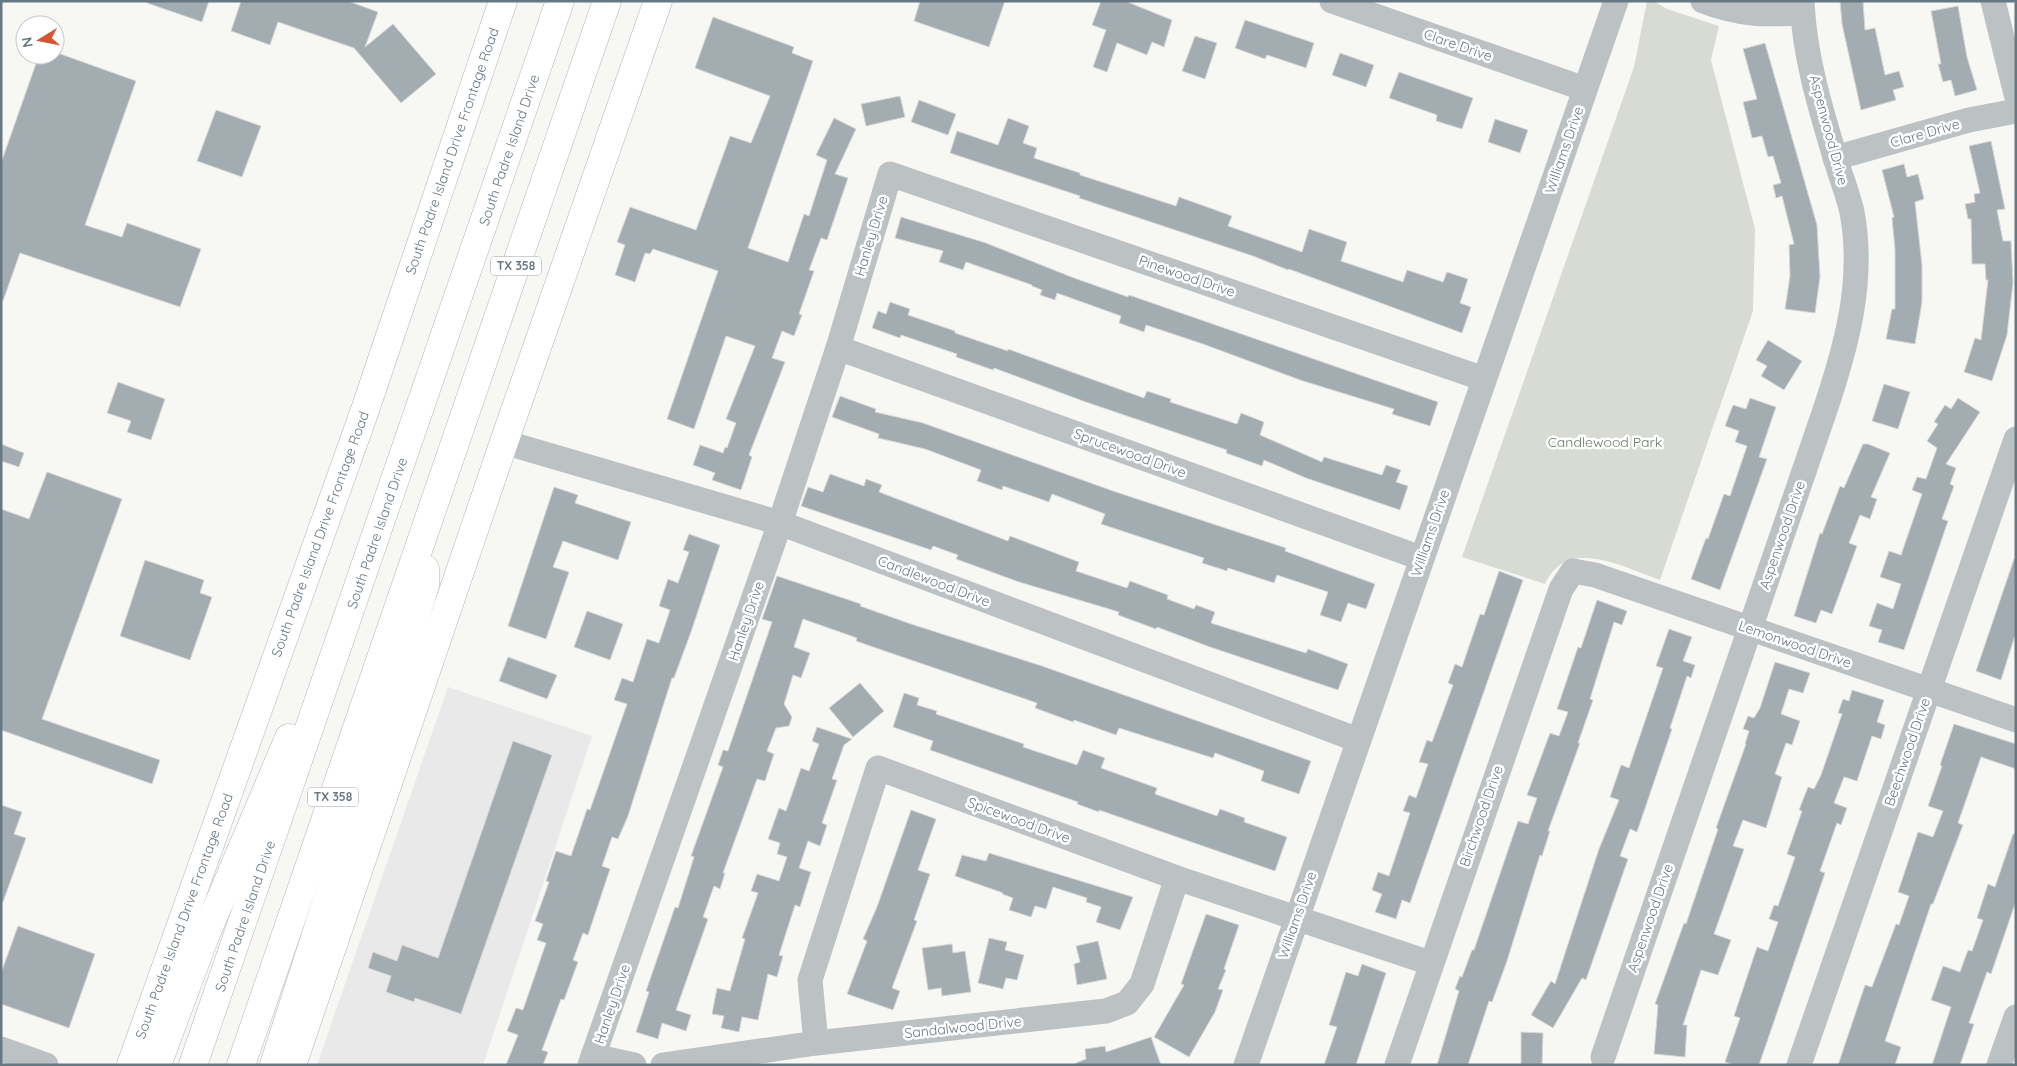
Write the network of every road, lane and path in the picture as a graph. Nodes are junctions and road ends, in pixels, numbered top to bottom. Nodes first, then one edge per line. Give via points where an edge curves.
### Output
1 (503, 1) edge
2 (560, 1) edge
3 (607, 1) edge
4 (658, 1) edge
5 (1332, 1) edge
6 (1616, 1) edge
7 (1703, 1) edge
8 (1993, 1) edge
9 (1802, 7) edge
10 (1585, 90) junction
11 (2016, 94) edge
12 (2016, 111) edge
13 (1835, 158) junction
14 (890, 174) joint
15 (838, 348) junction
16 (1484, 379) junction
17 (2016, 440) edge
18 (504, 442) junction
19 (780, 524) junction
20 (424, 530) junction
21 (1421, 558) junction
22 (1574, 572) joint
23 (350, 611) junction
24 (1750, 629) junction
25 (1929, 689) junction
26 (2016, 720) edge
27 (1358, 740) junction
28 (1177, 878) junction
29 (1296, 917) junction
30 (1430, 963) junction
31 (2016, 1017) edge
32 (816, 1043) junction
33 (1, 1049) edge
34 (1603, 1057) dead end
35 (591, 1061) edge
36 (46, 1065) edge
37 (131, 1065) edge
38 (157, 1065) edge
39 (193, 1065) edge
40 (241, 1065) edge
41 (274, 1065) edge
42 (292, 1065) edge
43 (634, 1065) edge
44 (664, 1065) edge
45 (1246, 1065) edge
46 (1397, 1065) edge
47 (1799, 1065) edge
48 (1999, 1065) edge

1 - 37 main road, South Padre Island Drive Frontage Road via 364,410
2 - 23 main road, South Padre Island Drive / TX 358
3 - 20 main road, TX 358
4 - 18 main road
5 - 10 street, Clare Drive
6 - 10 street, Williams Drive
7 - 9 street via 1756,15
8 - 11 street
9 - 13 street, Aspenwood Drive via 1815,85
10 - 16 street, Williams Drive
12 - 13 street, Clare Drive via 1969,120
13 - 24 street, Aspenwood Drive via 1853,220 1857,261 1852,314 1843,355
14 - 15 street, Hanley Drive
14 - 16 street, Pinewood Drive
15 - 19 street, Hanley Drive
15 - 21 street, Sprucewood Drive
16 - 21 street, Williams Drive
17 - 25 street, Beechwood Drive
18 - 19 street, Candlewood Drive
18 - 42 main road
19 - 27 street, Candlewood Drive
19 - 35 street, Hanley Drive
20 - 40 main road, TX 358
20 - 41 main road via 425,585
21 - 27 street, Williams Drive
22 - 24 street, Lemonwood Drive via 1595,575
22 - 30 street, Birchwood Drive via 1561,589
23 - 38 main road via 286,744 205,936
23 - 39 main road, South Padre Island Drive / TX 358
24 - 25 street, Lemonwood Drive
24 - 34 street, Aspenwood Drive
25 - 26 street, Lemonwood Drive
25 - 47 street, Beechwood Drive
27 - 29 street, Williams Drive
28 - 29 street, Spicewood Drive
28 - 32 street, Sandalwood Drive via 1142,984 1127,1004 1106,1011
28 - 32 street, Spicewood Drive via 878,768 810,980
29 - 30 street, Spicewood Drive
29 - 45 street, Williams Drive
30 - 46 street, Birchwood Drive
31 - 48 street
32 - 44 street, Sandalwood Drive
33 - 36 street
35 - 43 street

